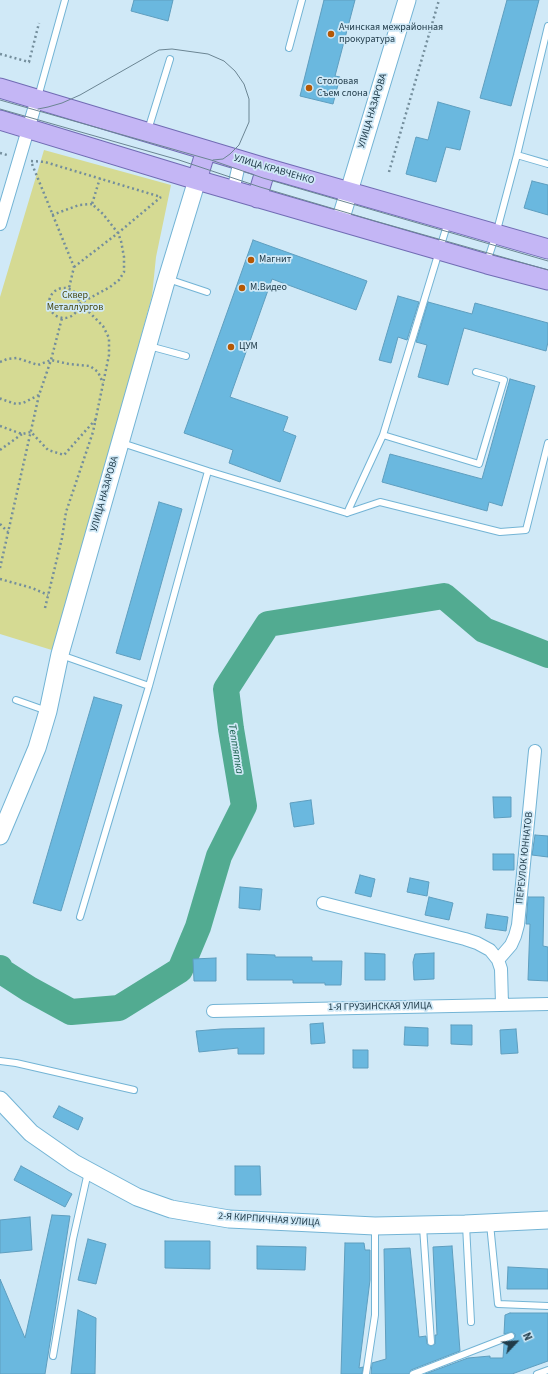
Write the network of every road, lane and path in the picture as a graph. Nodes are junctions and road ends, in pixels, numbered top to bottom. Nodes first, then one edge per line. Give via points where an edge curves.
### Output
1 (65, 0) edge
2 (302, 0) edge
3 (407, 0) edge
4 (439, 0) edge
5 (39, 23) dead end
6 (548, 26) edge
7 (289, 48) dead end
8 (0, 54) edge
9 (545, 55) edge
10 (170, 59) dead end
11 (0, 88) edge
12 (37, 99) junction
13 (0, 120) edge
14 (28, 128) junction
15 (147, 132) junction
16 (206, 150) junction
17 (0, 153) edge
18 (517, 155) junction
19 (25, 160) junction
20 (240, 160) junction
21 (548, 164) edge
22 (266, 168) junction
23 (389, 172) dead end
24 (100, 178) junction
25 (197, 180) junction
26 (234, 191) junction
27 (349, 192) junction
28 (257, 198) junction
29 (92, 204) junction
30 (52, 214) junction
31 (449, 220) junction
32 (340, 221) junction
33 (0, 224) edge
34 (118, 233) junction
35 (496, 234) junction
36 (439, 249) junction
37 (548, 249) edge
38 (487, 264) junction
39 (74, 267) junction
40 (167, 278) junction
41 (548, 280) edge
42 (68, 288) junction
43 (207, 292) dead end
44 (79, 304) junction
45 (62, 318) junction
46 (148, 345) junction
47 (186, 356) dead end
48 (52, 360) junction
49 (0, 362) edge
50 (476, 372) dead end
51 (104, 384) junction
52 (39, 395) junction
53 (0, 398) edge
54 (96, 419) junction
55 (0, 426) edge
56 (31, 432) junction
57 (22, 434) junction
58 (383, 435) junction
59 (120, 442) junction
60 (548, 443) edge
61 (0, 450) edge
62 (208, 472) junction
63 (347, 513) junction
64 (0, 524) edge
65 (8, 532) junction
66 (0, 568) edge
67 (0, 579) edge
68 (48, 595) junction
69 (45, 608) dead end
70 (60, 654) junction
71 (148, 686) junction
72 (16, 700) dead end
73 (48, 711) junction
74 (535, 751) dead end
75 (0, 836) edge
76 (323, 903) dead end
77 (80, 917) dead end
78 (498, 960) junction
79 (502, 1004) junction
80 (548, 1004) edge
81 (213, 1011) dead end
82 (0, 1061) edge
83 (134, 1090) dead end
84 (0, 1100) edge
85 (88, 1171) junction
86 (548, 1220) edge
87 (489, 1223) junction
88 (466, 1224) junction
89 (423, 1225) junction
90 (375, 1226) junction
91 (548, 1306) edge
92 (471, 1322) dead end
93 (511, 1336) dead end
94 (430, 1342) dead end
95 (53, 1356) dead end
96 (548, 1370) edge
97 (366, 1374) edge
98 (413, 1374) edge
99 (537, 1374) edge

1 - 12 lane
2 - 7 lane
3 - 27 main road, УЛИЦА НАЗАРОВА
4 - 23 path
5 - 8 path via 29,62
6 - 9 lane
9 - 18 lane
10 - 15 lane
11 - 12 main road, УЛИЦА КРАВЧЕНКО
12 - 14 street
12 - 15 main road, УЛИЦА КРАВЧЕНКО
13 - 14 main road
14 - 19 street
14 - 25 main road
15 - 16 main road, УЛИЦА КРАВЧЕНКО
16 - 20 main road, УЛИЦА КРАВЧЕНКО
16 - 25 main road, УЛИЦА НАЗАРОВА
17 - 19 path
18 - 21 lane
18 - 35 lane
19 - 24 path via 45,162
19 - 30 path
19 - 33 street
20 - 22 main road, УЛИЦА КРАВЧЕНКО
20 - 26 street
22 - 27 main road, УЛИЦА КРАВЧЕНКО
22 - 28 main road
24 - 29 path
24 - 34 path via 161,197
25 - 26 main road
25 - 40 main road, УЛИЦА НАЗАРОВА
26 - 28 main road
27 - 31 main road, УЛИЦА КРАВЧЕНКО
27 - 32 main road, УЛИЦА НАЗАРОВА
28 - 32 main road
29 - 30 path via 79,205
29 - 34 path via 104,214
30 - 39 path
31 - 35 main road, УЛИЦА КРАВЧЕНКО
31 - 36 lane
32 - 36 main road
34 - 39 path
34 - 44 path via 122,241 124,272 110,287
35 - 37 main road, УЛИЦА КРАВЧЕНКО
35 - 38 lane
36 - 38 main road
36 - 58 lane
38 - 41 main road
39 - 42 path
40 - 43 lane
40 - 46 main road, УЛИЦА НАЗАРОВА
42 - 44 path via 77,294
42 - 45 path via 54,291 49,300 50,310
44 - 45 path via 72,316
44 - 51 path via 90,312 109,338 110,355
45 - 48 path
46 - 47 lane
46 - 59 main road, УЛИЦА НАЗАРОВА
48 - 49 path via 38,365 17,358
48 - 51 path via 90,366 98,372
48 - 52 path
50 - 58 lane via 504,380 480,464
51 - 54 path
52 - 53 path via 16,404
52 - 56 path
54 - 56 path via 64,455 48,450
54 - 68 path via 66,512
55 - 57 path
56 - 57 path
56 - 65 path
57 - 61 path
58 - 63 lane
59 - 62 lane
59 - 70 main road, УЛИЦА НАЗАРОВА
60 - 63 lane via 526,530 500,532 380,502
62 - 63 lane
62 - 71 lane
64 - 65 path
65 - 66 path
67 - 68 path
68 - 69 path
70 - 71 lane
70 - 73 main road, УЛИЦА НАЗАРОВА
71 - 77 lane
72 - 73 lane
73 - 75 main road, УЛИЦА НАЗАРОВА via 37,748
74 - 78 street, ПЕРЕУЛОК ЮННАТОВ via 518,925 511,945
76 - 78 street via 466,939 490,950
78 - 79 street via 501,969
79 - 80 street, 1-Я ГРУЗИНСКАЯ УЛИЦА
79 - 81 street, 1-Я ГРУЗИНСКАЯ УЛИЦА
82 - 83 lane
84 - 85 main road, 2-Я КИРПИЧНАЯ УЛИЦА via 31,1133
85 - 90 main road, 2-Я КИРПИЧНАЯ УЛИЦА via 138,1197 171,1209 196,1214 229,1219
85 - 95 lane
86 - 87 main road, 2-Я КИРПИЧНАЯ УЛИЦА
87 - 88 main road, 2-Я КИРПИЧНАЯ УЛИЦА
87 - 91 lane via 498,1304
88 - 89 main road, 2-Я КИРПИЧНАЯ УЛИЦА
88 - 92 lane
89 - 90 main road, 2-Я КИРПИЧНАЯ УЛИЦА
89 - 94 lane
90 - 97 lane via 375,1315
93 - 98 lane
96 - 99 lane

